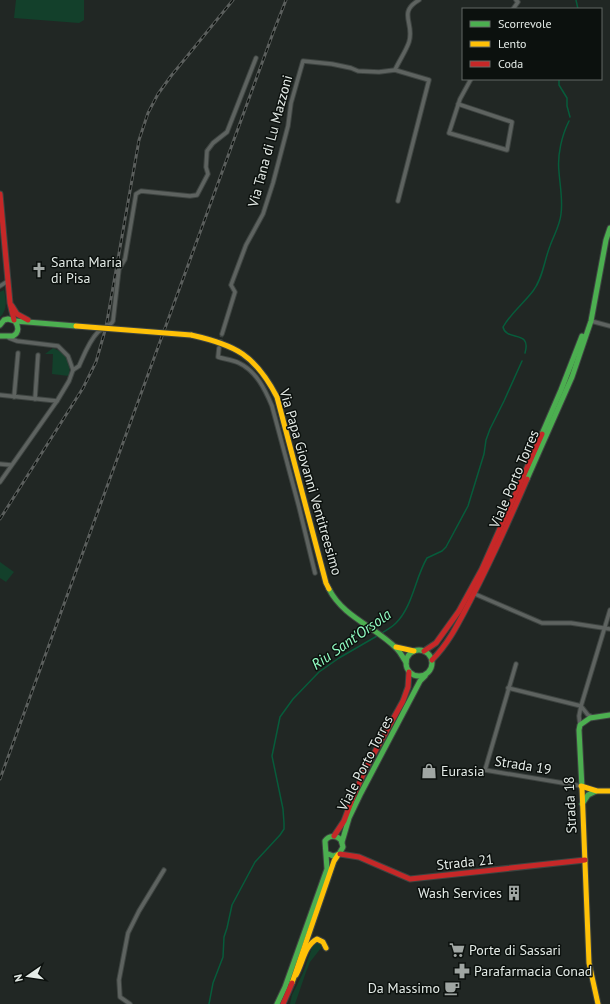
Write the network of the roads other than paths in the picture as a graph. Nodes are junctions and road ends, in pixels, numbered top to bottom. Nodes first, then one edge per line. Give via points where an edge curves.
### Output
1 (419, 0) edge
2 (516, 0) edge
3 (514, 8) edge
4 (256, 58) dead end
5 (395, 70) junction
6 (470, 80) edge
7 (458, 104) junction
8 (0, 194) edge
9 (398, 200) dead end
10 (610, 228) edge
11 (3, 247) edge
12 (8, 282) junction
13 (0, 286) edge
14 (595, 297) junction
15 (10, 303) junction
16 (6, 318) junction
17 (15, 320) junction
18 (591, 321) junction
19 (32, 322) junction
20 (0, 325) edge
21 (610, 326) edge
22 (0, 330) edge
23 (17, 332) junction
24 (222, 334) tunnel mouth
25 (4, 336) edge
26 (27, 342) junction
27 (219, 348) dead end
28 (18, 353) dead end
29 (38, 355) dead end
30 (72, 370) junction
31 (0, 395) edge
32 (14, 397) junction
33 (35, 399) junction
34 (57, 401) junction
35 (0, 464) edge
36 (11, 465) junction
37 (0, 482) edge
38 (299, 507) junction
39 (307, 508) junction
40 (315, 573) dead end
41 (475, 594) junction
42 (610, 610) edge
43 (604, 627) junction
44 (610, 629) edge
45 (394, 646) junction
46 (414, 651) junction
47 (424, 651) junction
48 (432, 660) junction
49 (406, 662) junction
50 (516, 664) dead end
51 (409, 672) junction
52 (424, 676) junction
53 (508, 688) junction
54 (581, 706) junction
55 (610, 715) edge
56 (593, 717) junction
57 (580, 725) junction
58 (581, 786) junction
59 (597, 791) junction
60 (610, 791) edge
61 (582, 804) junction
62 (334, 836) junction
63 (342, 842) junction
64 (343, 848) junction
65 (326, 853) junction
66 (339, 855) junction
67 (353, 855) junction
68 (585, 860) junction
69 (164, 870) dead end
70 (326, 948) dead end
71 (293, 980) junction
72 (285, 987) junction
73 (598, 1003) edge
74 (130, 1004) edge
75 (277, 1004) edge
76 (283, 1004) edge
77 (288, 1004) edge

1 - 5 street via 408,9 409,42
2 - 3 street via 518,2
4 - 30 street via 227,132 207,151 208,174 197,195 148,191 136,194 125,259 119,269 113,321 97,333 79,366
5 - 9 street, Via Tana di Lu Mazzoni via 430,80
5 - 24 street, Via Tana di Lu Mazzoni via 358,71 332,64 303,61 273,183 263,214 246,245 231,285 235,292
6 - 7 street
7 - 7 street via 450,133 507,150 512,122
8 - 11 main road
10 - 14 main road, Viale Porto Torres
11 - 12 main road
12 - 13 street
12 - 15 main road
14 - 18 main road, Viale Porto Torres
14 - 47 main road, Viale Porto Torres via 561,390 482,568 459,611 436,643
15 - 16 main road
15 - 17 main road
15 - 19 main road via 17,314
16 - 17 main road, Via Papa Giovanni Ventitreesimo
16 - 20 main road
17 - 19 main road, Via Papa Giovanni Ventitreesimo
17 - 23 main road
18 - 21 street
18 - 41 main road, Viale Porto Torres via 572,377
19 - 23 main road
19 - 39 main road, Via Papa Giovanni Ventitreesimo, bridge via 192,336 216,341 250,358 266,376 277,397
22 - 25 main road
23 - 25 main road
23 - 26 street via 19,338
25 - 26 street via 15,341
26 - 30 street via 58,346 68,356
27 - 38 street via 218,357 238,362 247,368 266,391
28 - 32 street
29 - 33 street
30 - 34 street via 69,381
31 - 32 street
32 - 33 street
33 - 34 street
34 - 36 street
35 - 36 street
36 - 37 street
38 - 39 street
38 - 40 street
39 - 45 main road, Via Papa Giovanni Ventitreesimo via 326,583 333,597 346,612
41 - 43 street via 542,623
41 - 48 main road, Viale Porto Torres via 448,640
42 - 43 street, Strada 18
43 - 44 street
43 - 54 street, Strada 18
45 - 46 main road, Via Papa Giovanni Ventitreesimo
45 - 49 main road, Via Papa Giovanni Ventitreesimo
46 - 47 main road
46 - 49 main road via 407,657
47 - 48 main road
48 - 52 main road via 431,670
49 - 51 main road
50 - 53 street
51 - 52 main road via 414,676
51 - 62 main road, Viale Porto Torres via 408,687 403,701 355,791 342,825
52 - 63 main road, Viale Porto Torres via 367,780
53 - 54 street
53 - 58 street, Strada 19 via 485,770
54 - 56 street
54 - 57 street, Strada 18
55 - 56 main road
56 - 57 main road via 585,719
57 - 58 main road, Strada 18
58 - 59 main road
58 - 61 main road, Strada 18
59 - 60 main road
59 - 61 main road via 588,795
61 - 68 main road, Strada 18
62 - 63 main road
62 - 65 main road via 324,842
63 - 64 main road
64 - 66 main road
64 - 67 main road, Strada 21
65 - 66 main road
65 - 72 main road via 327,869
66 - 67 main road, Strada 21
66 - 71 main road via 334,861
67 - 68 main road, Strada 21 via 410,879
68 - 73 main road, Strada 18 via 589,963
69 - 74 street via 128,933 119,992 120,997
70 - 71 main road via 320,940 314,940
71 - 76 main road
71 - 77 main road
72 - 75 main road
72 - 76 main road

